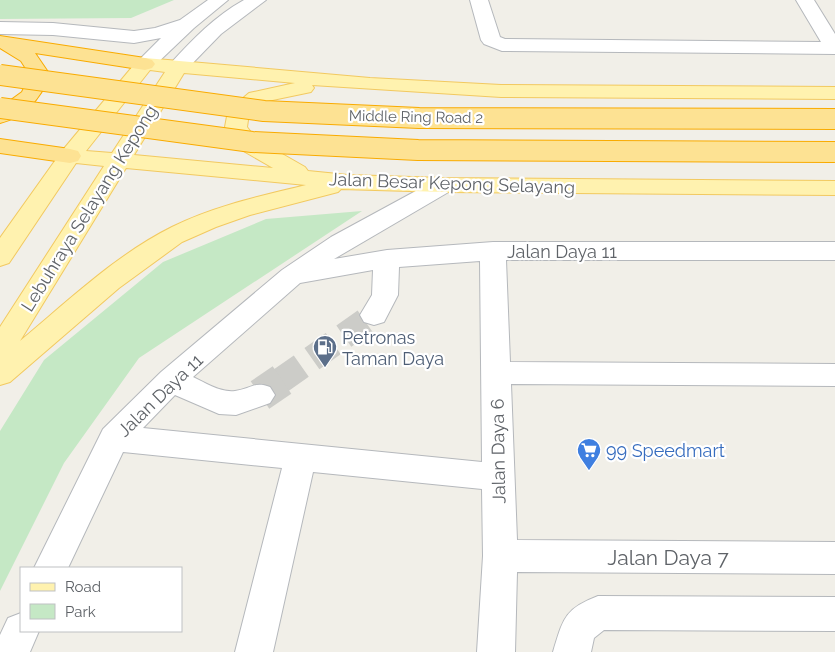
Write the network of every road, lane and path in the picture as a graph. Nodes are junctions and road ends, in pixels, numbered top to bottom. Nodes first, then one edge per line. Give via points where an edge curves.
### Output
1 (220, 0) edge
2 (257, 0) edge
3 (480, 0) edge
4 (805, 0) edge
5 (187, 24) junction
6 (2, 38) edge
7 (835, 48) edge
8 (145, 64) junction
9 (178, 67) junction
10 (0, 75) edge
11 (370, 84) junction
12 (835, 93) edge
13 (0, 108) edge
14 (0, 117) edge
15 (835, 119) edge
16 (0, 146) edge
17 (835, 152) edge
18 (70, 156) junction
19 (120, 161) junction
20 (307, 177) junction
21 (348, 182) junction
22 (444, 185) junction
23 (835, 188) edge
24 (493, 251) junction
25 (835, 251) edge
26 (0, 257) edge
27 (387, 259) junction
28 (291, 276) junction
29 (374, 315) tunnel mouth
30 (0, 350) edge
31 (496, 373) junction
32 (0, 374) edge
33 (835, 375) edge
34 (172, 380) junction
35 (260, 395) tunnel mouth
36 (114, 438) junction
37 (301, 457) junction
38 (498, 477) junction
39 (500, 556) junction
40 (835, 558) edge
41 (52, 567) edge
42 (835, 614) edge
43 (21, 632) edge
44 (11, 652) edge
45 (254, 652) edge
46 (496, 652) edge
47 (572, 652) edge

1 - 5 street
2 - 9 street via 216,26
3 - 7 street via 491,40 502,46
4 - 7 street
5 - 6 street via 134,37 26,27
5 - 8 street
6 - 8 highway
6 - 14 highway via 35,62 40,75 34,92
8 - 9 main road
8 - 18 main road, Lebuhraya Selayang Kepong
9 - 11 main road
9 - 19 main road, Lebuhraya Selayang Kepong
10 - 15 highway, Middle Ring Road 2, bridge via 264,111 419,118
11 - 12 main road via 501,91
11 - 20 main road via 282,91 256,97 239,111 236,127 248,144
13 - 17 highway, Middle Ring Road 2, bridge via 252,142 418,150
16 - 18 highway
18 - 19 main road, Jalan Besar Kepong Selayang
18 - 26 main road, Lebuhraya Selayang Kepong
19 - 20 main road, Jalan Besar Kepong Selayang
19 - 30 main road, Lebuhraya Selayang Kepong
20 - 21 main road, Jalan Besar Kepong Selayang
21 - 22 main road, Jalan Besar Kepong Selayang
21 - 32 main road via 258,204 189,229 154,249 110,281
22 - 23 main road, Jalan Besar Kepong Selayang
22 - 28 street, Jalan Daya 11 via 340,243
24 - 25 street, Jalan Daya 11
24 - 27 street, Jalan Daya 11
24 - 31 street, Jalan Daya 6
27 - 28 street, Jalan Daya 11
27 - 29 street via 386,295
28 - 34 street, Jalan Daya 11
31 - 33 street
31 - 38 street, Jalan Daya 6
34 - 35 street via 218,402 236,402
34 - 36 street, Jalan Daya 11
36 - 37 street
36 - 41 street, Jalan Daya 11
37 - 38 street
37 - 45 street
38 - 39 street, Jalan Daya 6
39 - 40 street, Jalan Daya 7
39 - 46 street, Jalan Daya 6
42 - 47 street via 598,613 579,627
43 - 44 street

